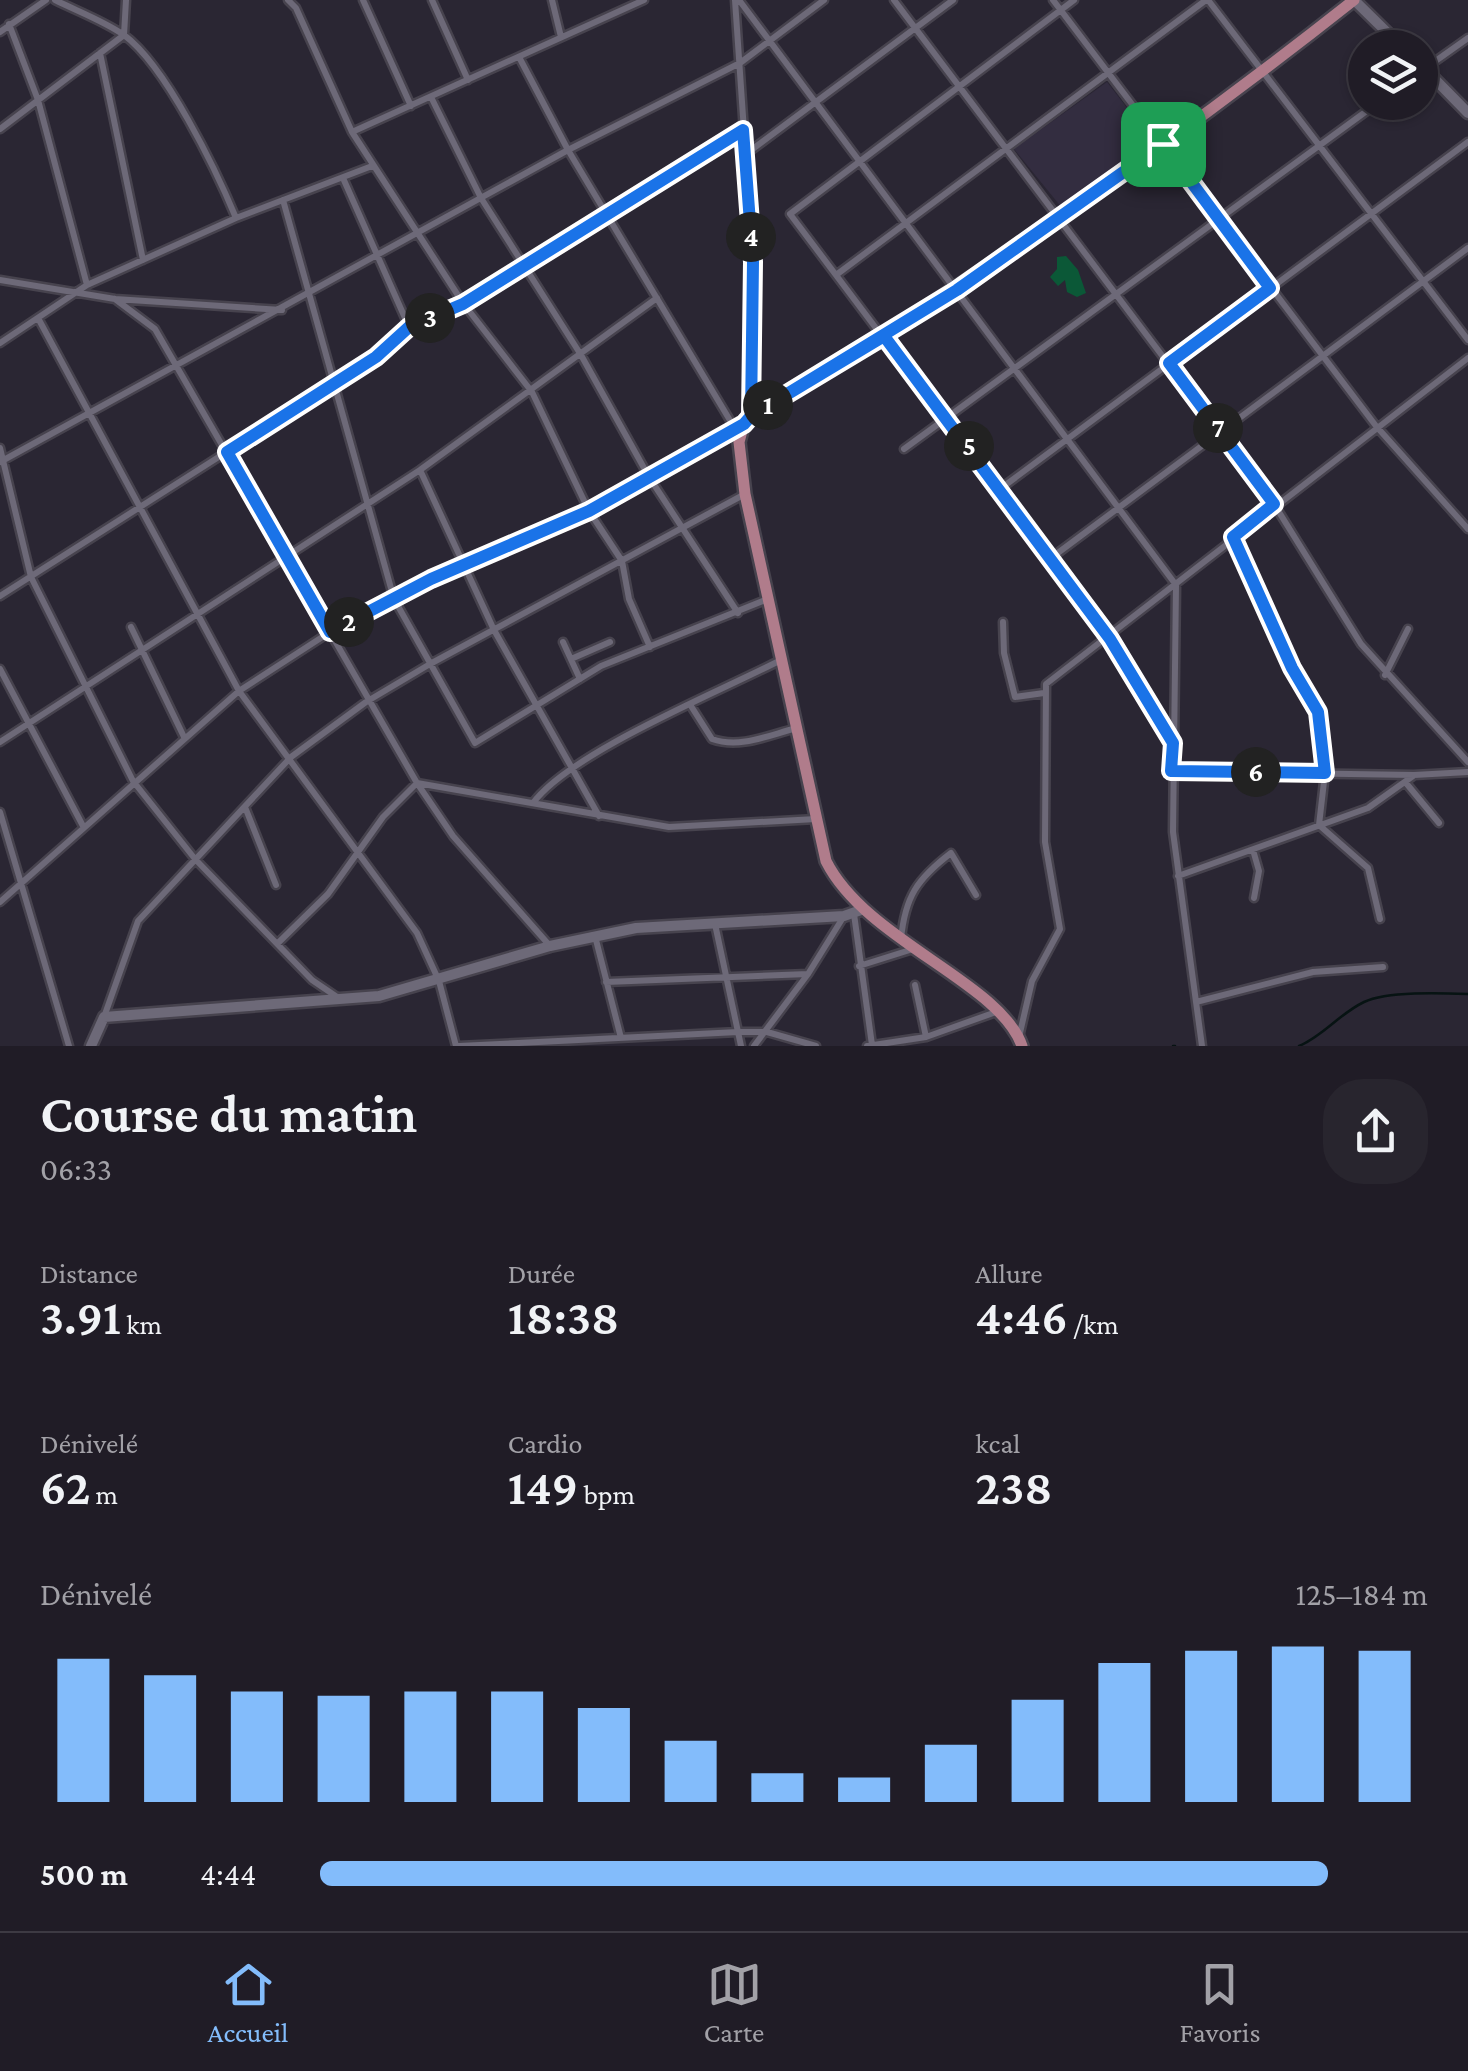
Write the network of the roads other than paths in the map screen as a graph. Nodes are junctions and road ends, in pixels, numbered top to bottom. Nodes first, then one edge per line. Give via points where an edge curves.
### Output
1 (46, 0) edge
2 (55, 0) edge
3 (126, 0) edge
4 (288, 0) edge
5 (362, 0) edge
6 (432, 0) edge
7 (552, 0) edge
8 (644, 0) edge
9 (737, 0) edge
10 (824, 0) edge
11 (894, 0) edge
12 (952, 0) edge
13 (1054, 0) edge
14 (1074, 0) edge
15 (1207, 0) edge
16 (1354, 0) edge
17 (1061, 10) junction
18 (9, 24) junction
19 (915, 28) junction
20 (1385, 30) edge
21 (0, 32) edge
22 (124, 35) junction
23 (561, 38) junction
24 (1468, 38) edge
25 (770, 41) junction
26 (100, 53) junction
27 (519, 56) junction
28 (1438, 58) edge
29 (740, 62) junction
30 (1262, 72) junction
31 (1108, 73) junction
32 (468, 80) junction
33 (1438, 84) edge
34 (960, 86) junction
35 (431, 97) junction
36 (38, 100) junction
37 (815, 102) junction
38 (411, 106) junction
39 (1468, 113) edge
40 (1355, 120) edge
41 (0, 129) edge
42 (743, 130) junction
43 (352, 132) junction
44 (1468, 142) edge
45 (1163, 144) junction
46 (1320, 147) junction
47 (1007, 148) junction
48 (568, 150) junction
49 (745, 155) junction
50 (860, 162) junction
51 (372, 166) junction
52 (342, 178) junction
53 (481, 198) junction
54 (284, 200) junction
55 (605, 212) junction
56 (1371, 214) junction
57 (236, 218) junction
58 (1061, 218) junction
59 (1219, 220) junction
60 (906, 223) junction
61 (417, 234) junction
62 (1468, 248) edge
63 (378, 256) junction
64 (143, 260) junction
65 (522, 263) junction
66 (836, 275) junction
67 (0, 280) edge
68 (1423, 282) junction
69 (88, 285) junction
70 (1270, 288) junction
71 (957, 290) junction
72 (78, 293) junction
73 (309, 294) junction
74 (1118, 294) junction
75 (657, 298) junction
76 (116, 300) junction
77 (463, 304) junction
78 (282, 310) junction
79 (38, 318) junction
80 (409, 327) junction
81 (884, 336) junction
82 (1468, 340) edge
83 (0, 343) edge
84 (582, 355) junction
85 (1322, 356) junction
86 (1468, 358) edge
87 (1169, 363) junction
88 (178, 367) junction
89 (1016, 368) junction
90 (333, 384) junction
91 (532, 392) junction
92 (89, 414) junction
93 (948, 418) junction
94 (743, 422) junction
95 (1376, 426) junction
96 (1221, 432) junction
97 (1068, 438) junction
98 (0, 448) edge
99 (904, 449) dead end
100 (227, 452) junction
101 (2, 461) edge
102 (420, 470) junction
103 (649, 476) junction
104 (1000, 489) junction
105 (745, 494) junction
106 (1274, 504) junction
107 (140, 506) junction
108 (365, 506) junction
109 (1120, 506) junction
110 (589, 511) junction
111 (683, 528) junction
112 (1468, 530) edge
113 (1233, 537) junction
114 (287, 556) junction
115 (1051, 558) junction
116 (622, 561) junction
117 (464, 565) junction
118 (32, 577) junction
119 (1176, 585) junction
120 (0, 596) edge
121 (769, 598) junction
122 (394, 599) junction
123 (738, 613) junction
124 (198, 614) junction
125 (1002, 622) dead end
126 (131, 627) dead end
127 (1408, 628) dead end
128 (494, 630) junction
129 (330, 632) junction
130 (1110, 639) junction
131 (563, 642) dead end
132 (610, 642) dead end
133 (650, 647) junction
134 (142, 650) junction
135 (571, 659) junction
136 (782, 660) junction
137 (430, 664) junction
138 (0, 669) edge
139 (1385, 675) junction
140 (580, 680) junction
141 (84, 686) junction
142 (239, 691) junction
143 (1044, 693) junction
144 (366, 702) junction
145 (535, 706) junction
146 (691, 706) junction
147 (27, 725) junction
148 (797, 728) junction
149 (184, 738) junction
150 (0, 742) edge
151 (1173, 743) junction
152 (292, 757) junction
153 (1468, 762) edge
154 (572, 769) junction
155 (1171, 771) junction
156 (1468, 772) edge
157 (1325, 773) junction
158 (1414, 775) junction
159 (133, 781) junction
160 (416, 783) junction
161 (1406, 783) junction
162 (533, 804) junction
163 (245, 806) junction
164 (0, 812) edge
165 (600, 817) junction
166 (816, 819) junction
167 (1438, 823) dead end
168 (1319, 825) junction
169 (83, 826) junction
170 (356, 850) junction
171 (1252, 850) junction
172 (195, 859) junction
173 (1178, 876) junction
174 (23, 879) junction
175 (276, 885) dead end
176 (976, 896) dead end
177 (1254, 898) dead end
178 (0, 902) edge
179 (853, 913) junction
180 (1380, 919) dead end
181 (715, 923) junction
182 (594, 935) junction
183 (901, 940) junction
184 (277, 944) junction
185 (550, 946) junction
186 (913, 949) junction
187 (859, 966) junction
188 (1383, 967) dead end
189 (808, 974) junction
190 (727, 979) junction
191 (439, 981) junction
192 (606, 982) junction
193 (915, 986) dead end
194 (342, 1000) junction
195 (1196, 1002) junction
196 (997, 1012) junction
197 (104, 1016) junction
198 (738, 1032) junction
199 (766, 1032) junction
200 (926, 1037) junction
201 (620, 1038) junction
202 (1021, 1041) edge
203 (69, 1046) edge
204 (91, 1046) edge
205 (458, 1046) edge
206 (740, 1046) edge
207 (754, 1046) edge
208 (816, 1046) edge
209 (870, 1046) edge
210 (1202, 1046) edge

1 - 18 street
2 - 22 street
3 - 22 street
4 - 43 street
5 - 38 street
6 - 32 street
7 - 23 street
8 - 23 street
9 - 25 street
9 - 29 street
10 - 25 street
11 - 19 street
12 - 19 street
13 - 17 street
14 - 17 street
15 - 30 street
15 - 31 street
16 - 20 street
16 - 30 main road
17 - 31 street
17 - 34 street
18 - 21 street
18 - 36 street
19 - 34 street
19 - 37 street
22 - 26 street
22 - 57 street via 145,56 214,166
23 - 27 street
24 - 28 street
25 - 29 street
25 - 37 street
26 - 36 street
26 - 64 street
27 - 32 street
27 - 48 street
29 - 42 street
29 - 48 street
30 - 45 main road
30 - 46 street
31 - 45 street
31 - 47 street
32 - 35 street
33 - 39 street
34 - 47 street
34 - 50 street
35 - 38 street
35 - 53 street
36 - 41 street
36 - 69 street
37 - 49 street
37 - 50 street
38 - 43 street
40 - 46 street
42 - 49 street
42 - 55 street
43 - 51 street
44 - 56 street
45 - 58 main road
45 - 59 street
46 - 56 street
46 - 59 street
47 - 58 street
47 - 60 street
48 - 53 street
48 - 55 street
49 - 94 street via 754,279
50 - 60 street
50 - 66 street via 790,214
51 - 52 street
51 - 61 street
52 - 54 street
52 - 63 street
53 - 61 street
53 - 65 street
54 - 57 street
54 - 73 street
55 - 65 street
55 - 75 street
56 - 68 street
56 - 70 street
57 - 64 street
58 - 71 main road
58 - 74 street
59 - 70 street
59 - 74 street
60 - 66 street
60 - 71 street
61 - 63 street
61 - 77 street
62 - 68 street
63 - 73 street
63 - 80 street
64 - 69 street
65 - 77 street
65 - 84 street
66 - 81 street
67 - 72 street
68 - 82 street
68 - 85 street
69 - 72 street
70 - 85 street
70 - 87 street
71 - 81 main road
71 - 89 street
72 - 76 street
72 - 79 street
73 - 78 street
73 - 90 street
74 - 87 street
74 - 89 street
75 - 84 street
75 - 94 street
76 - 78 street
76 - 88 street via 154,330
77 - 80 street
77 - 91 street
78 - 88 street
79 - 83 street
79 - 92 street
80 - 90 street
81 - 93 street
81 - 94 main road
84 - 91 street
84 - 103 street
85 - 95 street
85 - 96 street
86 - 95 street
87 - 96 street
87 - 97 street
88 - 92 street
88 - 100 street
89 - 93 street
89 - 97 street
90 - 100 street
90 - 108 street
91 - 102 street
91 - 110 street
92 - 101 street
92 - 107 street
93 - 99 street
93 - 104 street
94 - 103 street
94 - 105 main road
95 - 106 street
95 - 112 street
96 - 106 street
96 - 109 street
97 - 104 street
97 - 109 street
98 - 101 street
100 - 107 street
100 - 114 street
101 - 118 street
102 - 108 street
102 - 117 street
103 - 110 street
103 - 111 street
104 - 115 street
105 - 111 street
105 - 121 main road
106 - 113 street
106 - 139 street
107 - 118 street
107 - 124 street
108 - 114 street
108 - 122 street
109 - 115 street
109 - 119 street
110 - 116 street
110 - 117 street
111 - 116 street
111 - 123 street
113 - 119 street
113 - 157 street via 1318,712
114 - 124 street
114 - 129 street
115 - 130 street
116 - 128 street
116 - 133 street
117 - 122 street
117 - 128 street
118 - 120 street
118 - 141 street
119 - 130 street
119 - 151 street
121 - 123 street
121 - 136 main road
122 - 129 street
122 - 137 street
123 - 133 street
124 - 134 street
124 - 142 street
125 - 143 street via 1016,697
126 - 134 street
127 - 139 street
128 - 137 street
128 - 145 street
129 - 142 street
129 - 144 street
130 - 143 street via 1060,672
130 - 151 street
131 - 135 street
132 - 135 street
133 - 140 street
134 - 141 street
134 - 149 street
135 - 140 street
136 - 146 street
136 - 148 main road
137 - 144 street
137 - 145 street via 475,743
138 - 147 street
139 - 153 street
140 - 145 street
141 - 147 street
141 - 159 street
142 - 149 street
142 - 152 street
143 - 202 street via 1045,842 1060,929 1032,981
144 - 152 street
144 - 160 street
145 - 154 street
146 - 148 street via 712,740 725,744
146 - 154 street
147 - 150 street
147 - 169 street
148 - 166 main road
149 - 159 street
151 - 155 street
152 - 163 street
152 - 170 street
154 - 162 street
154 - 165 street
155 - 157 street
155 - 173 street
156 - 158 street
157 - 158 street
157 - 168 street
158 - 161 street
159 - 169 street
159 - 172 street
160 - 162 street
160 - 170 street
160 - 185 street
161 - 167 street
161 - 168 street via 1368,808
162 - 165 street
163 - 172 street
163 - 175 street
164 - 174 street
165 - 166 street via 669,827
166 - 179 main road via 826,861
168 - 171 street
168 - 180 street via 1368,868
169 - 174 street
170 - 184 street via 328,894
170 - 191 street via 417,933
171 - 173 street
171 - 177 street via 1259,871
172 - 184 street
172 - 197 street via 138,921
173 - 195 street
174 - 178 street
174 - 203 street
176 - 183 street via 951,853 908,895
179 - 181 street
179 - 183 main road
179 - 187 street
179 - 189 street
181 - 182 street
181 - 190 street
182 - 185 street
182 - 192 street
183 - 186 main road
184 - 194 street
185 - 191 street
186 - 187 street
186 - 196 main road
187 - 209 street
188 - 195 street via 1313,972
189 - 190 street
189 - 199 street
190 - 192 street
190 - 198 street
191 - 194 street
191 - 205 street
192 - 201 street
193 - 200 street
194 - 197 street
195 - 210 street
196 - 200 street
196 - 202 main road
197 - 204 street
198 - 199 street
198 - 201 street
198 - 206 street
199 - 207 street
199 - 208 street
200 - 209 street
201 - 205 street

